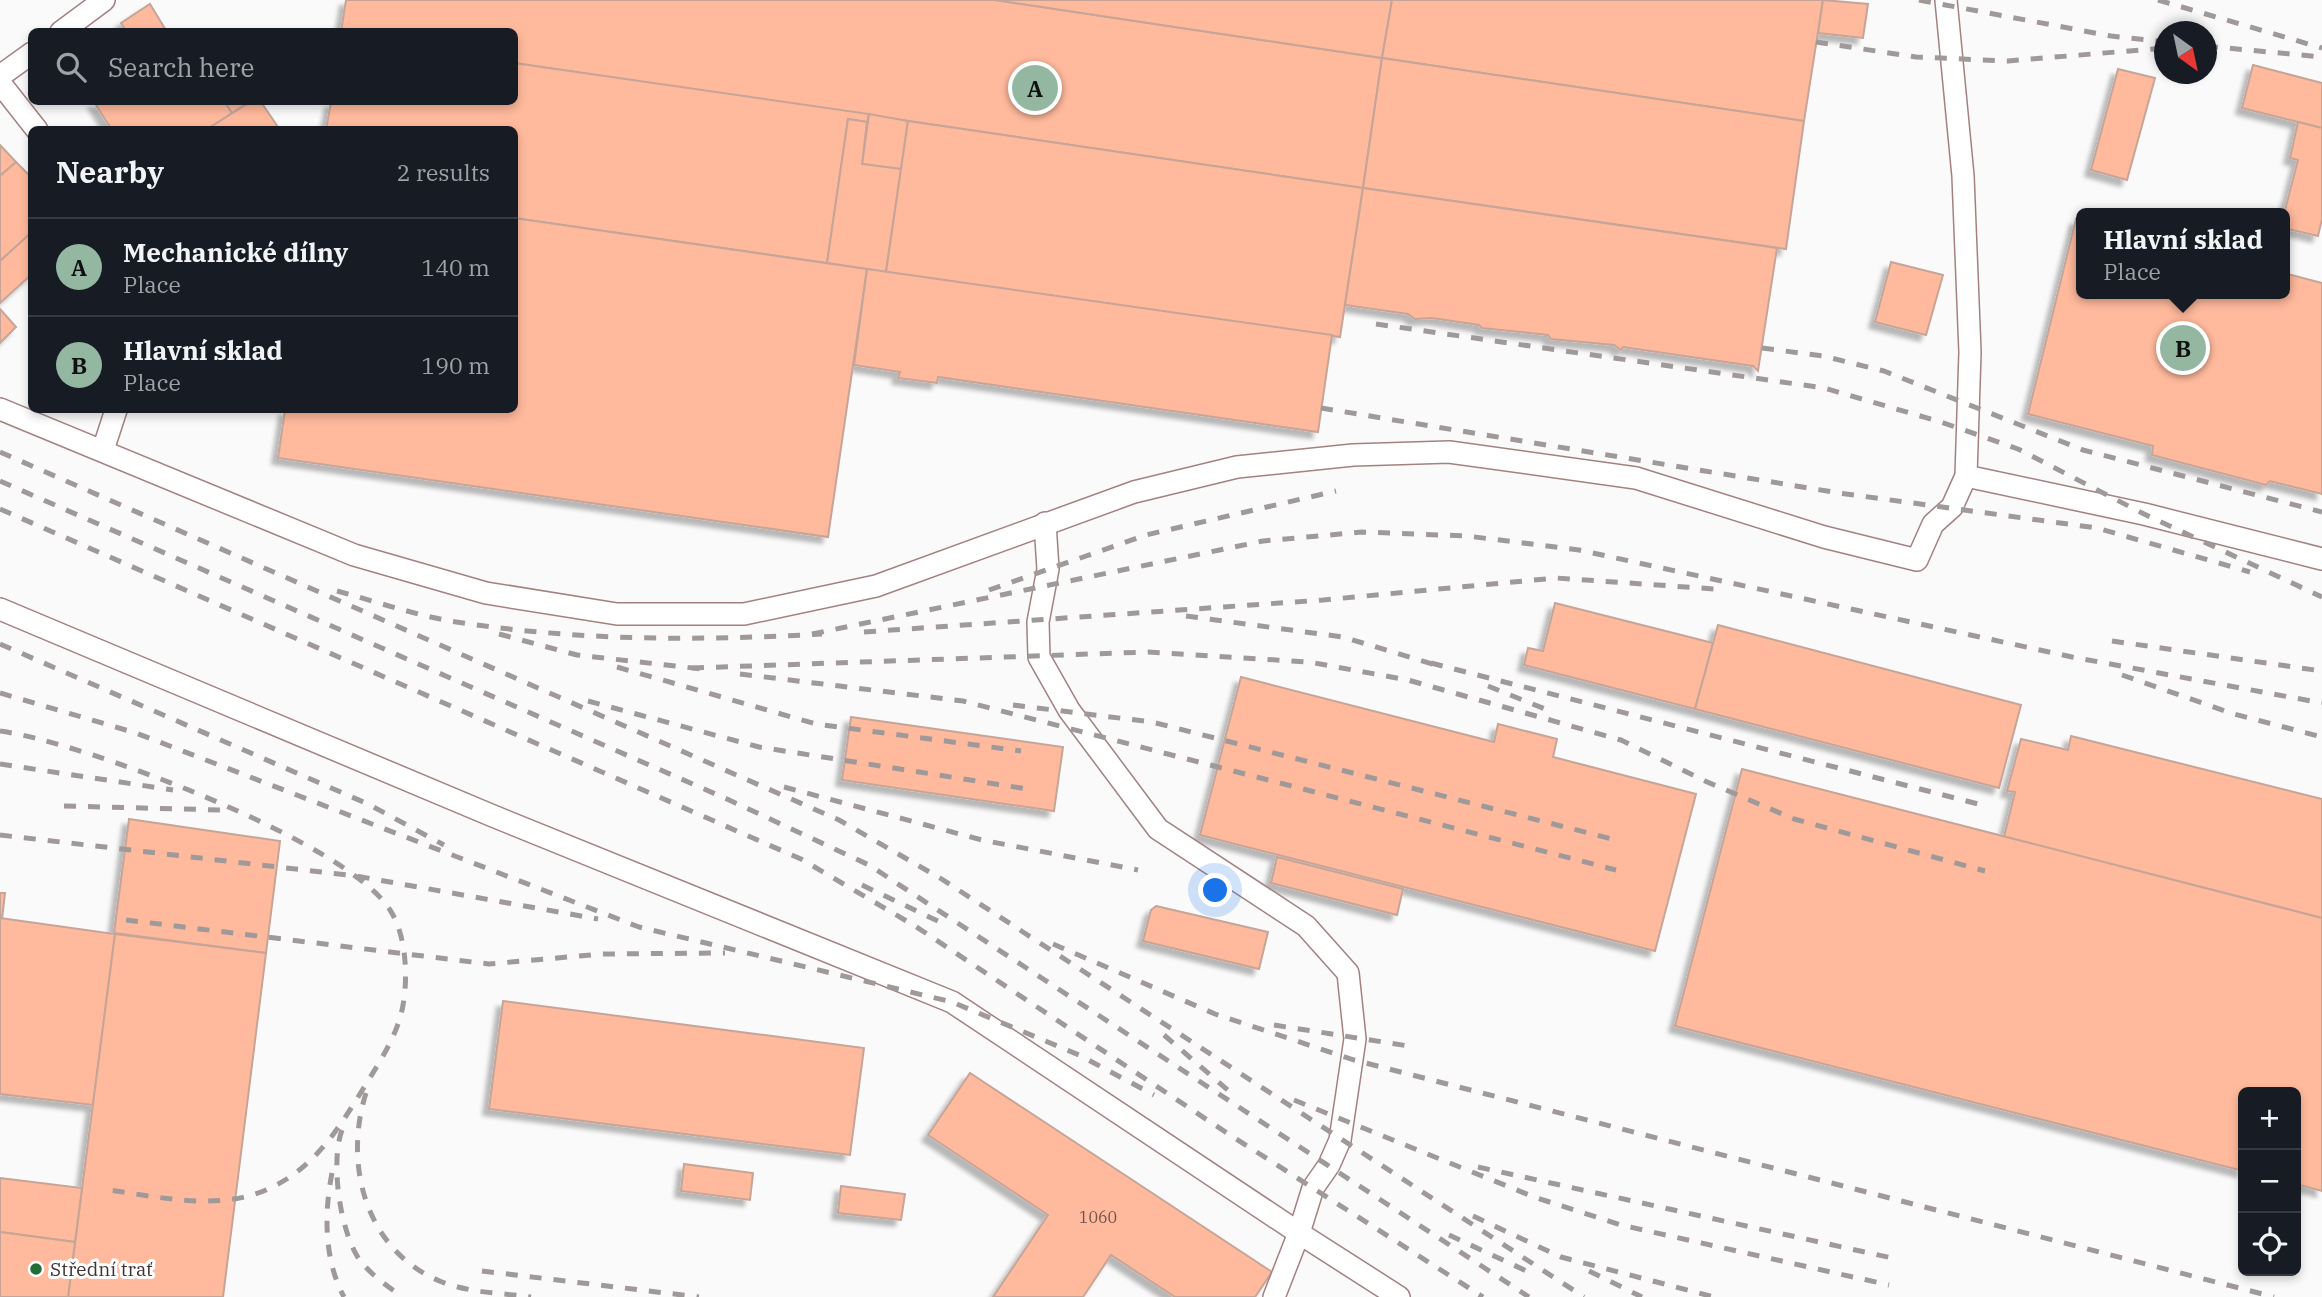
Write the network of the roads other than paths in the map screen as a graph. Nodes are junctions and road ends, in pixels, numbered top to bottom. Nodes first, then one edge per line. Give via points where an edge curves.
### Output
1 (104, 0) edge
2 (1946, 0) edge
3 (66, 28) edge
4 (28, 56) edge
5 (0, 76) edge
6 (0, 83) edge
7 (34, 126) edge
8 (0, 409) edge
9 (115, 413) edge
10 (103, 450) junction
11 (1966, 476) junction
12 (1045, 523) junction
13 (2322, 558) edge
14 (0, 609) edge
15 (1299, 1233) junction
16 (1274, 1297) edge
17 (1399, 1297) edge

1 - 3 lane
2 - 11 lane via 1963,176 1970,352
4 - 5 lane
6 - 7 lane
8 - 10 lane
9 - 10 lane
10 - 12 lane via 354,555 486,593 617,614 744,614 876,586
11 - 12 lane via 1952,507 1933,524 1917,560 1824,537 1636,478 1449,452 1353,455 1237,467 1134,492
11 - 13 lane
12 - 15 lane via 1048,569 1038,622 1039,657 1069,710 1158,829 1306,926 1348,973 1355,1039 1340,1140 1313,1188
14 - 15 lane via 952,1002
15 - 16 lane
15 - 17 lane

